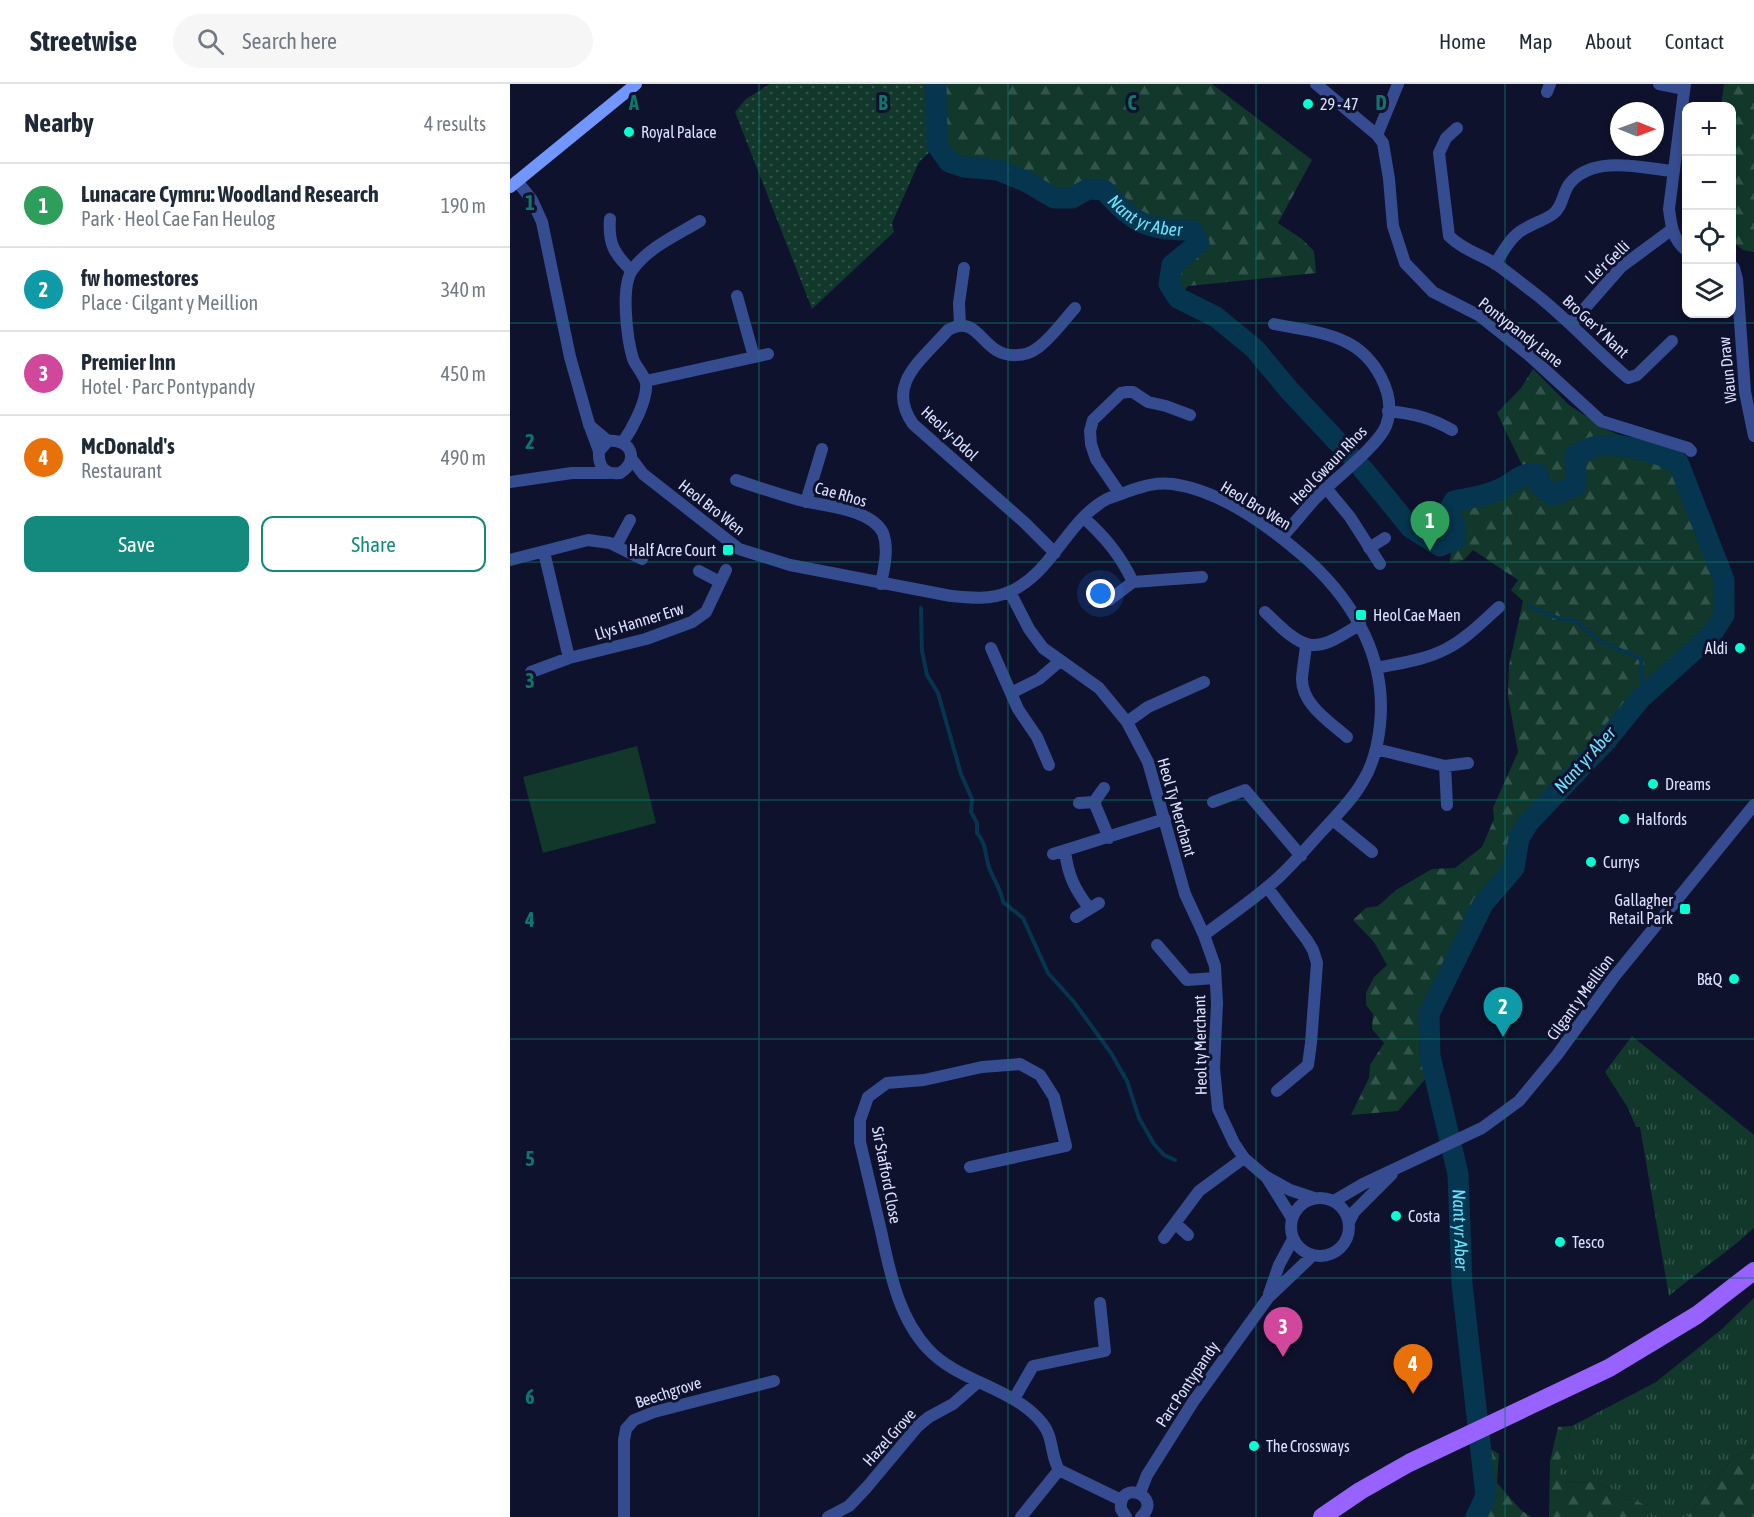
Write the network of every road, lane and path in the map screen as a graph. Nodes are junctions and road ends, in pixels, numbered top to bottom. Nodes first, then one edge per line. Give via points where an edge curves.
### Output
1 (636, 84) edge
2 (1316, 84) edge
3 (1398, 84) edge
4 (1659, 84) edge
5 (1684, 87) edge
6 (1457, 128) dead end
7 (1377, 135) junction
8 (1673, 171) junction
9 (513, 184) edge
10 (610, 219) dead end
11 (700, 221) dead end
12 (1671, 230) junction
13 (1682, 246) edge
14 (1495, 264) junction
15 (964, 268) dead end
16 (631, 270) junction
17 (1736, 275) edge
18 (737, 296) dead end
19 (1075, 308) dead end
20 (1274, 324) dead end
21 (1571, 324) junction
22 (960, 326) junction
23 (1672, 341) dead end
24 (768, 354) dead end
25 (754, 357) junction
26 (646, 381) junction
27 (1749, 392) edge
28 (1388, 411) junction
29 (1190, 415) dead end
30 (589, 424) junction
31 (1452, 430) dead end
32 (1754, 436) edge
33 (608, 441) junction
34 (623, 442) junction
35 (822, 449) dead end
36 (1691, 451) dead end
37 (598, 456) junction
38 (631, 458) junction
39 (572, 473) junction
40 (615, 473) junction
41 (643, 474) junction
42 (736, 480) dead end
43 (510, 482) edge
44 (1326, 488) junction
45 (1120, 494) junction
46 (806, 502) junction
47 (1084, 518) junction
48 (630, 520) dead end
49 (1282, 537) junction
50 (1385, 538) dead end
51 (616, 546) junction
52 (1369, 548) junction
53 (544, 552) junction
54 (1054, 553) junction
55 (642, 559) dead end
56 (510, 560) edge
57 (1380, 564) dead end
58 (726, 570) dead end
59 (699, 571) dead end
60 (1202, 577) dead end
61 (720, 582) junction
62 (1133, 582) junction
63 (881, 584) junction
64 (1010, 592) junction
65 (1108, 600) dead end
66 (1499, 607) dead end
67 (1265, 612) dead end
68 (1360, 624) junction
69 (1306, 645) junction
70 (991, 648) dead end
71 (569, 658) junction
72 (1060, 661) junction
73 (1377, 668) junction
74 (531, 672) dead end
75 (1204, 682) dead end
76 (1011, 693) junction
77 (1127, 722) junction
78 (1347, 736) dead end
79 (1376, 749) junction
80 (1468, 763) dead end
81 (1049, 765) dead end
82 (1445, 766) junction
83 (1104, 788) dead end
84 (1094, 802) junction
85 (1213, 802) dead end
86 (1079, 803) dead end
87 (1447, 805) dead end
88 (1754, 805) edge
89 (1165, 819) junction
90 (1333, 819) junction
91 (1108, 838) junction
92 (1372, 852) dead end
93 (1300, 856) junction
94 (1267, 887) junction
95 (1076, 917) dead end
96 (1204, 935) junction
97 (1157, 945) dead end
98 (1215, 978) junction
99 (1277, 1091) dead end
100 (1244, 1158) junction
101 (970, 1167) dead end
102 (1399, 1167) junction
103 (1265, 1176) junction
104 (1314, 1198) junction
105 (1334, 1201) junction
106 (1292, 1218) junction
107 (1349, 1222) junction
108 (1175, 1223) junction
109 (1188, 1235) dead end
110 (1164, 1238) dead end
111 (1293, 1239) junction
112 (1312, 1256) junction
113 (1754, 1270) edge
114 (1268, 1298) junction
115 (1100, 1303) dead end
116 (774, 1380) dead end
117 (978, 1382) junction
118 (1014, 1399) junction
119 (1059, 1470) junction
120 (1140, 1493) junction
121 (1121, 1500) junction
122 (624, 1517) edge
123 (828, 1517) edge
124 (1021, 1517) edge
125 (1126, 1517) edge
126 (1141, 1517) edge
127 (1322, 1517) edge

1 - 9 main road
2 - 7 street
3 - 7 street
4 - 5 street
5 - 8 street
6 - 14 street, Bro Ger Y Nant via 1446,138 1439,153 1449,236 1458,245
7 - 36 street, Pontypandy Lane via 1383,143 1393,226 1405,263 1433,292 1480,316 1601,421
8 - 12 street
8 - 14 street via 1597,166 1580,174 1569,183 1555,212 1517,233
9 - 30 street via 532,200 542,222 570,357
10 - 16 street via 613,249
11 - 16 street via 651,251
12 - 13 street
12 - 21 street, Lle'r Gelli via 1621,267
14 - 21 street, Bro Ger Y Nant
15 - 22 street
16 - 26 street via 626,293 629,345
17 - 27 street, Waun Draw
18 - 25 street
19 - 22 street via 1036,349 1016,356 996,351 974,330
20 - 28 street, Heol Gwaun Rhos via 1347,342 1367,357 1387,391
21 - 23 street, Bro Ger Y Nant via 1628,378
22 - 54 street, Heol-y-Ddol via 948,330 908,377 902,400 906,413 913,424 1026,523
24 - 25 street
25 - 26 street
26 - 34 street via 638,415
27 - 32 street, Waun Draw
28 - 31 street via 1415,414
28 - 44 street, Heol Gwaun Rhos via 1386,426 1377,441
29 - 45 street via 1127,392 1120,393 1093,420 1091,444 1096,459
30 - 33 street
30 - 37 street
33 - 34 street
33 - 37 street
34 - 38 street, Heol Bro Wen
35 - 46 street
37 - 39 street
37 - 40 street via 601,466
38 - 40 street via 630,464
38 - 41 street, Heol Bro Wen
39 - 40 street
39 - 43 street
40 - 41 street
41 - 63 street, Heol Bro Wen via 739,549 790,565
42 - 46 street, Cae Rhos
44 - 49 street, Heol Gwaun Rhos
44 - 52 street
45 - 47 street, Heol Bro Wen
45 - 49 street, Heol Bro Wen via 1149,484 1196,489
46 - 63 street, Cae Rhos via 850,511 876,524 886,544
47 - 54 street, Heol Bro Wen
47 - 62 street via 1111,544
48 - 51 street
49 - 68 street, Heol Bro Wen via 1323,574
50 - 52 street
51 - 53 street via 588,540
51 - 55 street
52 - 57 street
53 - 56 street
53 - 71 street
54 - 64 street, Heol Bro Wen via 1030,579
58 - 61 street, Llys Hanner Erw
59 - 61 street
60 - 62 street
61 - 71 street, Llys Hanner Erw via 705,612 692,622 646,639
62 - 65 street
63 - 64 street, Heol Bro Wen via 972,599
64 - 72 street, Heol Ty Merchant via 1029,629 1043,648
66 - 73 street via 1446,649
67 - 69 street via 1291,637
68 - 69 street via 1337,639
68 - 73 street, Heol Bro Wen
69 - 78 street via 1304,694 1316,710
70 - 76 street
71 - 74 street, Llys Hanner Erw
72 - 76 street via 1039,679
72 - 77 street, Heol Ty Merchant via 1099,688
73 - 79 street, Heol Bro Wen via 1383,703
75 - 77 street via 1148,707
76 - 81 street
77 - 89 street, Heol Ty Merchant via 1148,762
79 - 82 street
79 - 90 street, Heol Bro Wen via 1364,781
80 - 82 street
82 - 87 street
83 - 84 street
84 - 86 street
84 - 91 street
85 - 93 street via 1245,790
88 - 102 street, Cilgant y Meillion via 1614,977 1530,1090 1495,1120
89 - 91 street
89 - 96 street, Heol Ty Merchant via 1185,894
90 - 92 street
90 - 93 street, Heol Bro Wen
91 - 95 street via 1059,852 1077,892 1094,905
93 - 94 street, Heol Bro Wen
94 - 96 street, Heol Bro Wen
94 - 99 street via 1307,940 1317,963 1308,1065
96 - 98 street, Heol ty Merchant
97 - 98 street via 1187,980
98 - 100 street, Heol ty Merchant via 1214,1086 1218,1109
100 - 103 street, Heol ty Merchant
100 - 108 street via 1199,1191
101 - 117 street, Sir Stafford Close via 1066,1146 1054,1097 1040,1075 1020,1064 982,1067 924,1080 887,1083 868,1097 860,1120 860,1142 896,1296 927,1349
102 - 105 street, Cilgant y Meillion
102 - 107 street, Cilgant y Meillion via 1354,1212
103 - 104 street, Heol ty Merchant
103 - 106 street, Heol ty Merchant
104 - 105 street
104 - 106 street via 1304,1202
105 - 107 street
106 - 111 street
107 - 112 street via 1341,1248 1322,1257
108 - 109 street
108 - 110 street
111 - 112 street
111 - 114 street, Parc Pontypandy
112 - 114 street, Parc Pontypandy
113 - 127 main road via 1697,1315 1632,1355 1409,1463
114 - 120 street, Parc Pontypandy via 1193,1402 1147,1475
115 - 118 street via 1105,1351 1033,1366
116 - 122 street, Beechgrove via 634,1420 626,1429 624,1440
117 - 118 street, Sir Stafford Close
117 - 123 street, Hazel Grove via 962,1398 918,1426 849,1506
118 - 119 street, Sir Stafford Close via 1047,1430
119 - 121 street
119 - 124 street
120 - 121 street via 1127,1493
120 - 126 street via 1147,1504
121 - 125 street via 1120,1509

